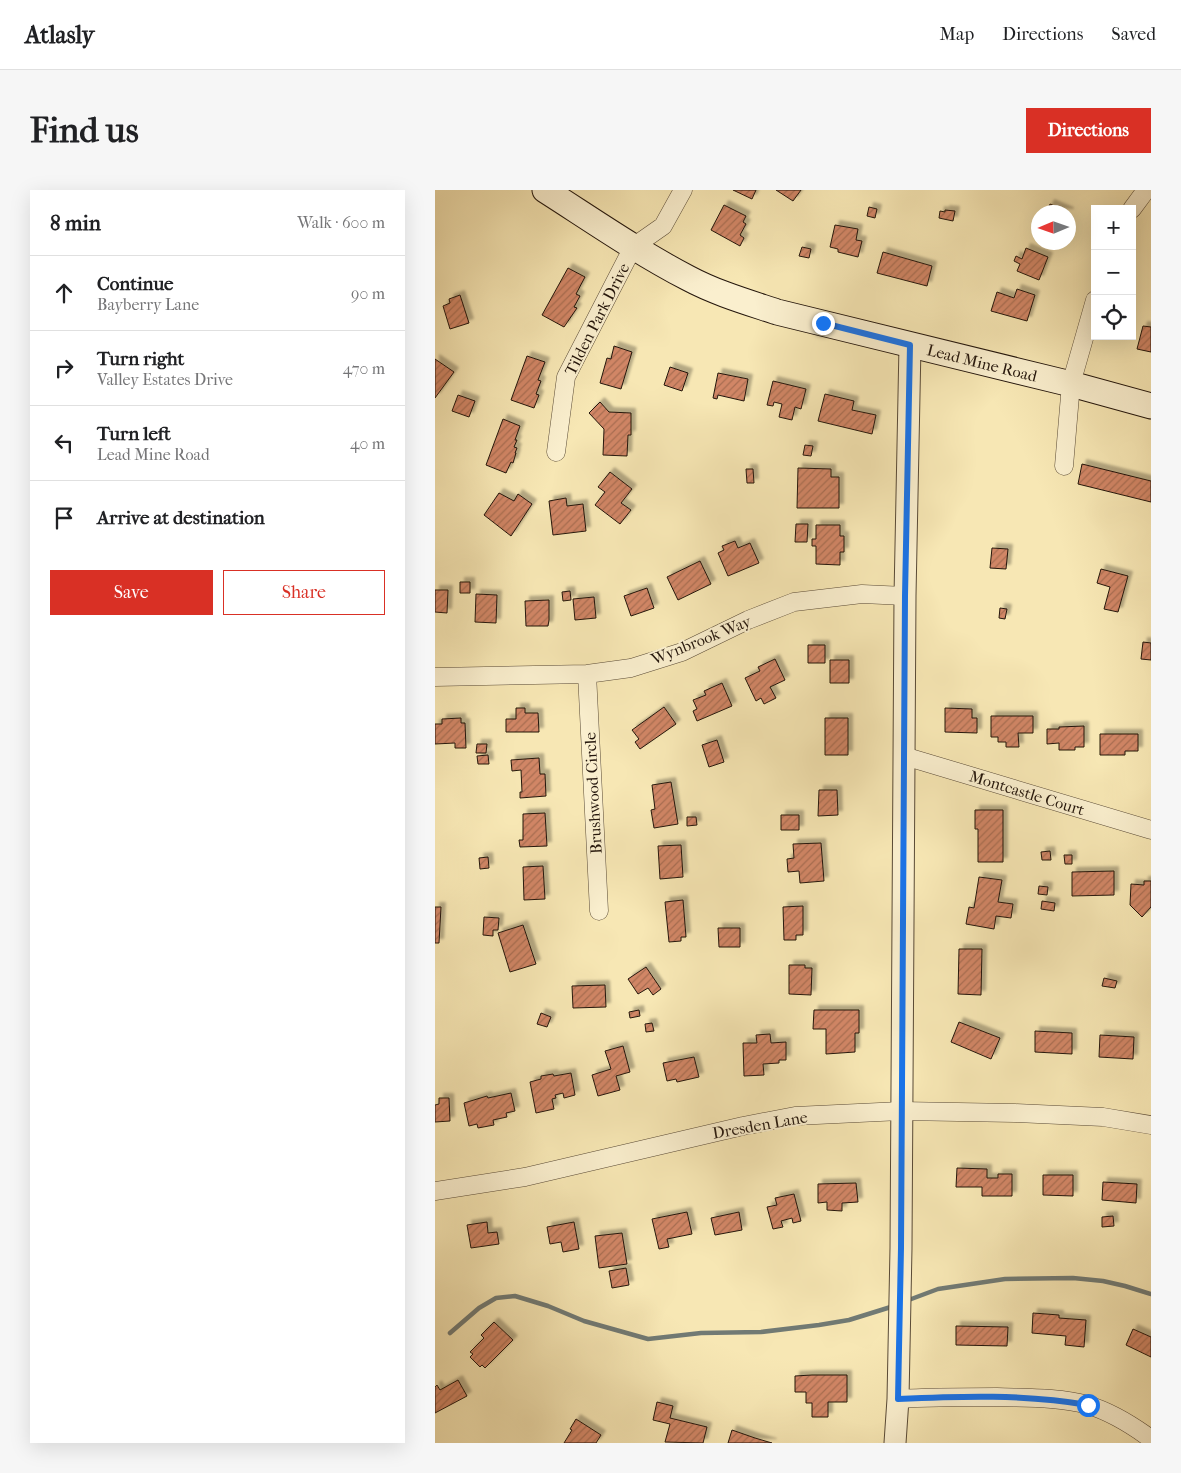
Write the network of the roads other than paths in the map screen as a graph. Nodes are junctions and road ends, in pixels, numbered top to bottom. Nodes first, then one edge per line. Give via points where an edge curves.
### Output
1 (545, 190) edge
2 (683, 190) edge
3 (1146, 190) edge
4 (1135, 205) edge
5 (633, 247) junction
6 (1091, 314) edge
7 (910, 345) junction
8 (1071, 384) junction
9 (1151, 406) edge
10 (556, 452) dead end
11 (1064, 466) dead end
12 (905, 596) junction
13 (587, 674) junction
14 (435, 677) edge
15 (904, 756) junction
16 (1151, 830) edge
17 (599, 911) dead end
18 (901, 1112) junction
19 (1151, 1125) edge
20 (435, 1191) edge
21 (898, 1399) junction
22 (1151, 1439) edge
23 (895, 1443) edge

1 - 5 main road, Lead Mine Road
2 - 5 street via 663,226
3 - 4 street
5 - 7 main road, Lead Mine Road via 689,279 732,298
5 - 10 street, Tilden Park Drive via 567,377
6 - 8 street
7 - 8 main road, Lead Mine Road
7 - 12 street
8 - 9 main road, Lead Mine Road
8 - 11 street
12 - 13 street, Wynbrook Way via 862,594 794,602 682,652 631,668
12 - 15 street
13 - 14 street, Wynbrook Way
13 - 17 street, Brushwood Circle
15 - 16 street, Montcastle Court
15 - 18 street
18 - 19 street, Dresden Lane via 1015,1112 1103,1117
18 - 20 street, Dresden Lane via 795,1116 525,1177
18 - 21 street
21 - 22 street via 1057,1400 1088,1405 1111,1414
21 - 23 street

